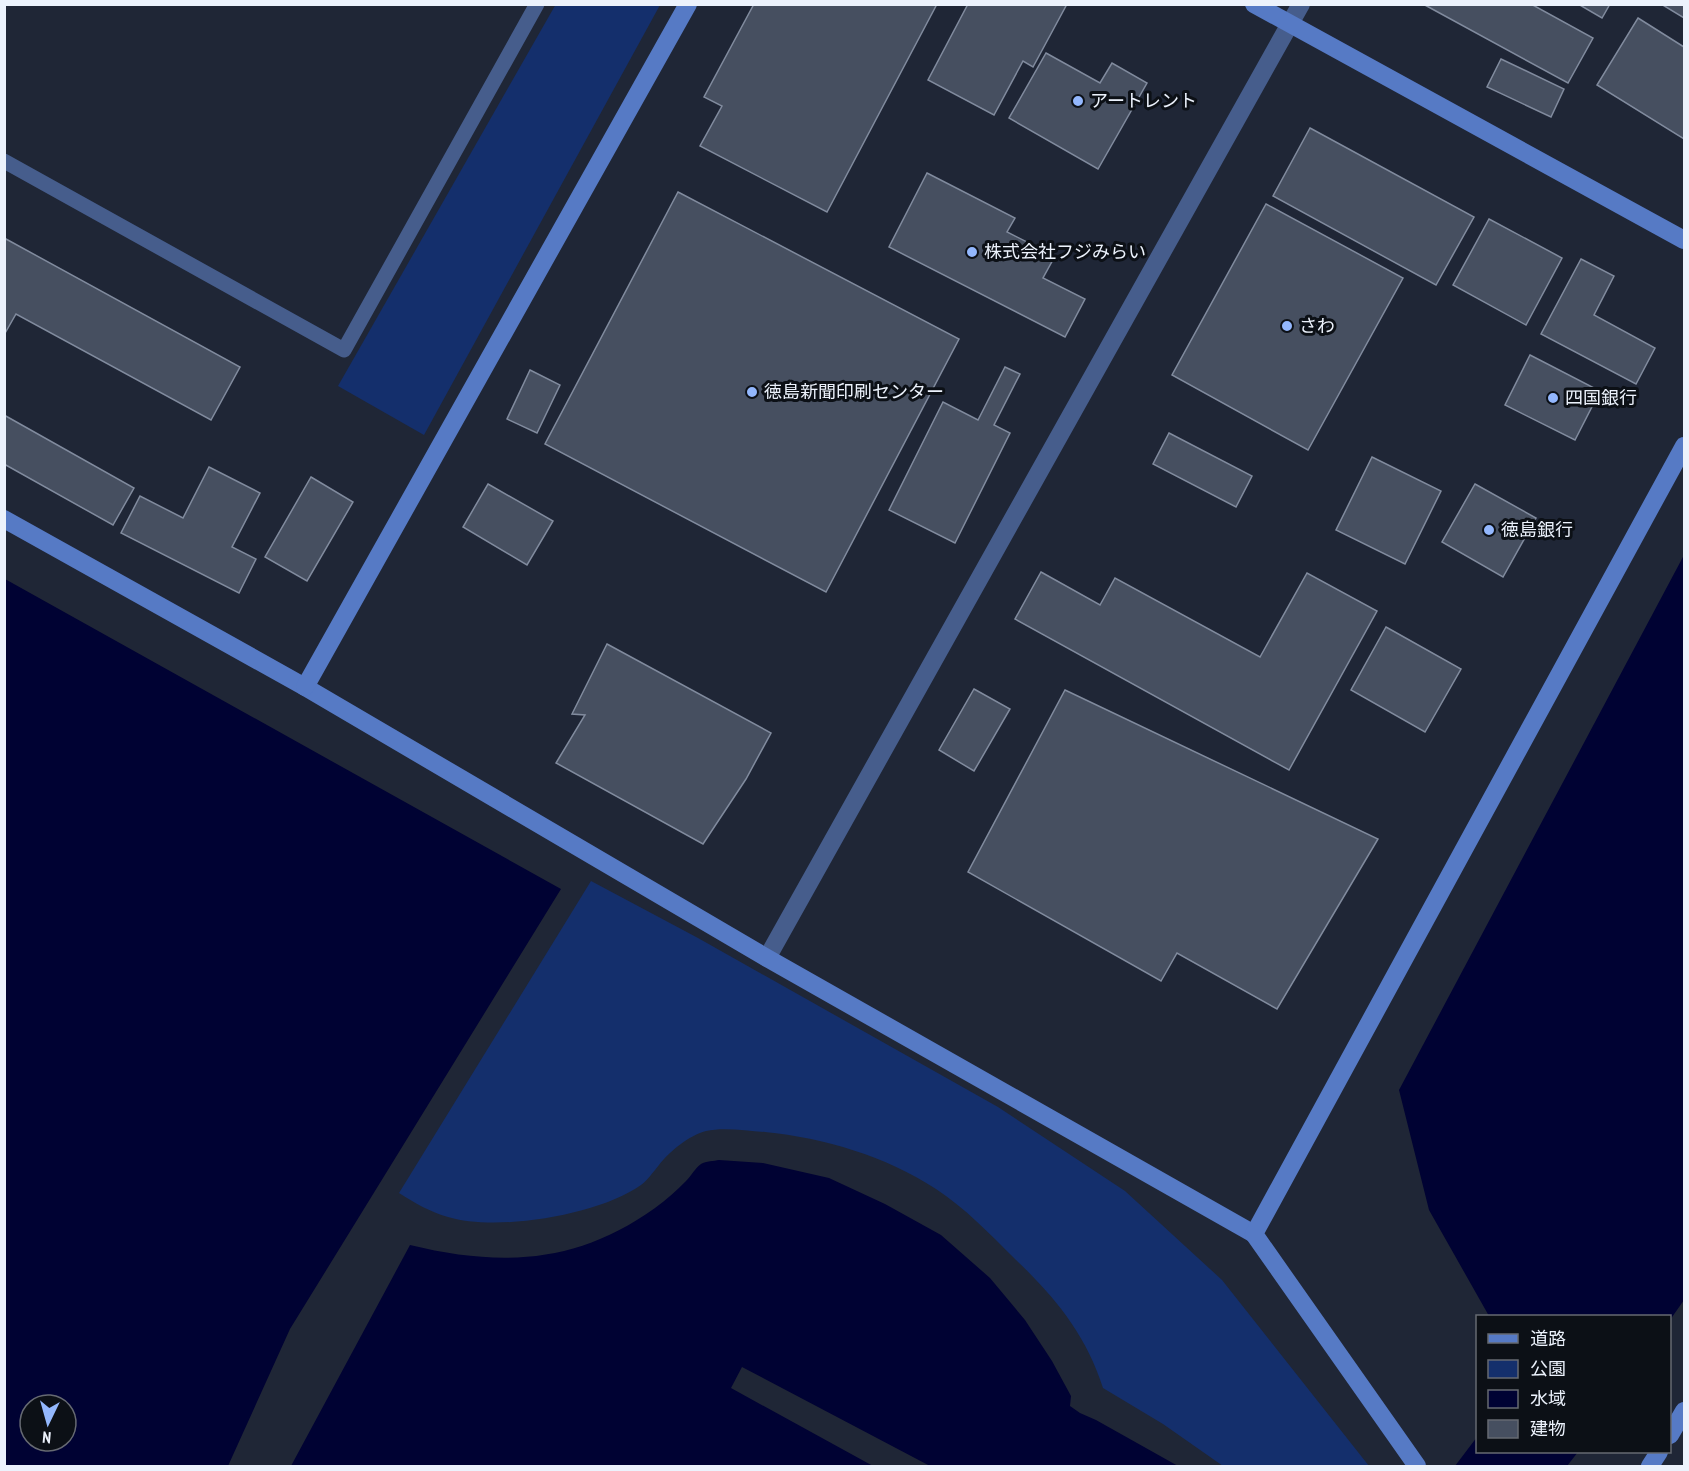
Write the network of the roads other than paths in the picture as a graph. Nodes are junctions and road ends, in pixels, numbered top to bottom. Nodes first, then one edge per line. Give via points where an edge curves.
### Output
1 (537, 4) edge
2 (688, 4) edge
3 (1254, 4) edge
4 (1300, 4) edge
5 (1290, 24) junction
6 (4, 161) edge
7 (1684, 240) edge
8 (1684, 446) edge
9 (4, 519) edge
10 (305, 687) junction
11 (767, 958) junction
12 (1254, 1234) junction
13 (1684, 1411) edge
14 (1671, 1433) edge
15 (1658, 1453) edge
16 (1417, 1467) edge
17 (1650, 1467) edge

1 - 6 lane via 344,350
2 - 10 street
3 - 5 street
4 - 5 street
5 - 7 street
5 - 11 street
8 - 12 street
9 - 10 street
10 - 11 street
11 - 12 street
12 - 16 street
13 - 14 street
15 - 17 street

